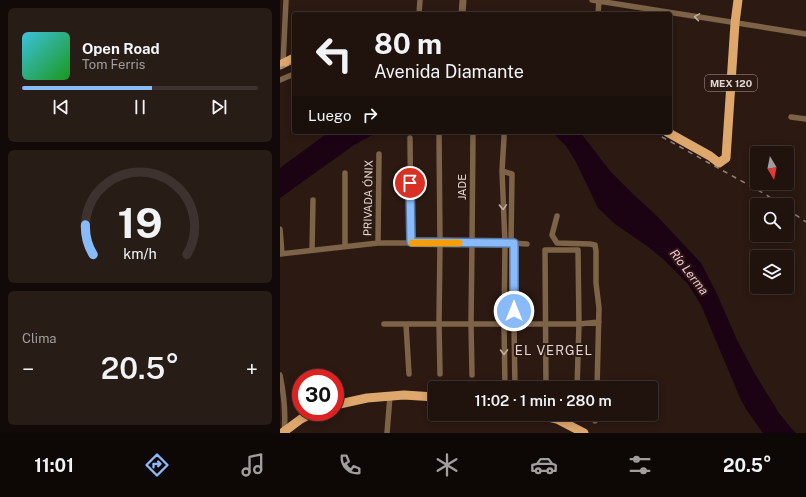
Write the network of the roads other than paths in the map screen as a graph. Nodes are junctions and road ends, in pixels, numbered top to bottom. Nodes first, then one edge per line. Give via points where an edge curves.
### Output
1 (286, 0) edge
2 (420, 0) edge
3 (463, 0) edge
4 (592, 0) edge
5 (599, 0) edge
6 (738, 0) edge
7 (419, 12) edge
8 (462, 12) edge
9 (598, 12) edge
10 (670, 12) edge
11 (672, 12) edge
12 (736, 23) junction
13 (806, 34) edge
14 (292, 59) edge
15 (282, 62) edge
16 (292, 75) edge
17 (280, 80) edge
18 (791, 117) dead end
19 (806, 119) edge
20 (439, 134) edge
21 (473, 134) edge
22 (504, 134) edge
23 (671, 134) edge
24 (410, 138) dead end
25 (379, 154) dead end
26 (502, 171) junction
27 (345, 173) dead end
28 (313, 200) dead end
29 (557, 216) dead end
30 (280, 229) edge
31 (411, 242) junction
32 (378, 243) junction
33 (440, 243) junction
34 (472, 243) junction
35 (510, 243) junction
36 (527, 244) dead end
37 (345, 246) junction
38 (312, 250) junction
39 (281, 254) edge
40 (599, 322) junction
41 (384, 324) dead end
42 (406, 324) junction
43 (439, 324) junction
44 (471, 324) junction
45 (504, 324) junction
46 (514, 324) junction
47 (546, 324) junction
48 (579, 324) junction
49 (409, 374) dead end
50 (440, 374) dead end
51 (280, 375) edge
52 (472, 375) dead end
53 (505, 381) edge
54 (515, 381) edge
55 (546, 381) edge
56 (577, 381) edge
57 (597, 381) edge
58 (390, 396) junction
59 (428, 397) edge
60 (344, 403) edge
61 (297, 421) edge
62 (561, 421) edge
63 (283, 432) edge
64 (387, 433) edge
65 (584, 433) edge

1 - 15 street
2 - 7 street
3 - 8 street
4 - 5 street
5 - 9 street
10 -> 5 street
6 - 12 main road, MEX 120
12 -> 11 street
12 - 13 street
12 - 23 main road, MEX 120 via 726,158 719,163
14 - 15 main road
16 - 17 street
18 - 19 street
20 - 33 street
21 - 34 street, JADE
22 - 26 street
24 - 31 street
25 - 32 street, PRIVADA ÓNIX
26 -> 35 street
26 - 35 street via 512,174
27 - 37 street
28 - 38 street
29 - 40 street via 552,235 557,243 596,245
30 - 39 street
31 - 32 street
31 - 33 street
32 - 37 street
33 - 34 street
33 - 43 street
34 - 35 street
34 - 44 street, JADE
35 - 36 street
35 - 45 street
35 - 46 street
37 - 38 street
38 - 39 street
40 - 48 street
40 - 57 street
41 - 42 street
42 - 43 street
42 - 49 street
43 - 44 street
43 - 50 street
44 - 45 street
44 - 52 street, JADE
45 - 46 street
45 -> 53 street
46 - 47 street
46 - 54 street
47 - 48 street
47 - 48 street via 545,250 578,250
47 - 55 street
48 - 56 street
51 - 63 street via 285,417
58 - 59 main road
58 - 60 main road
58 - 64 street
61 - 63 main road
62 - 65 main road

